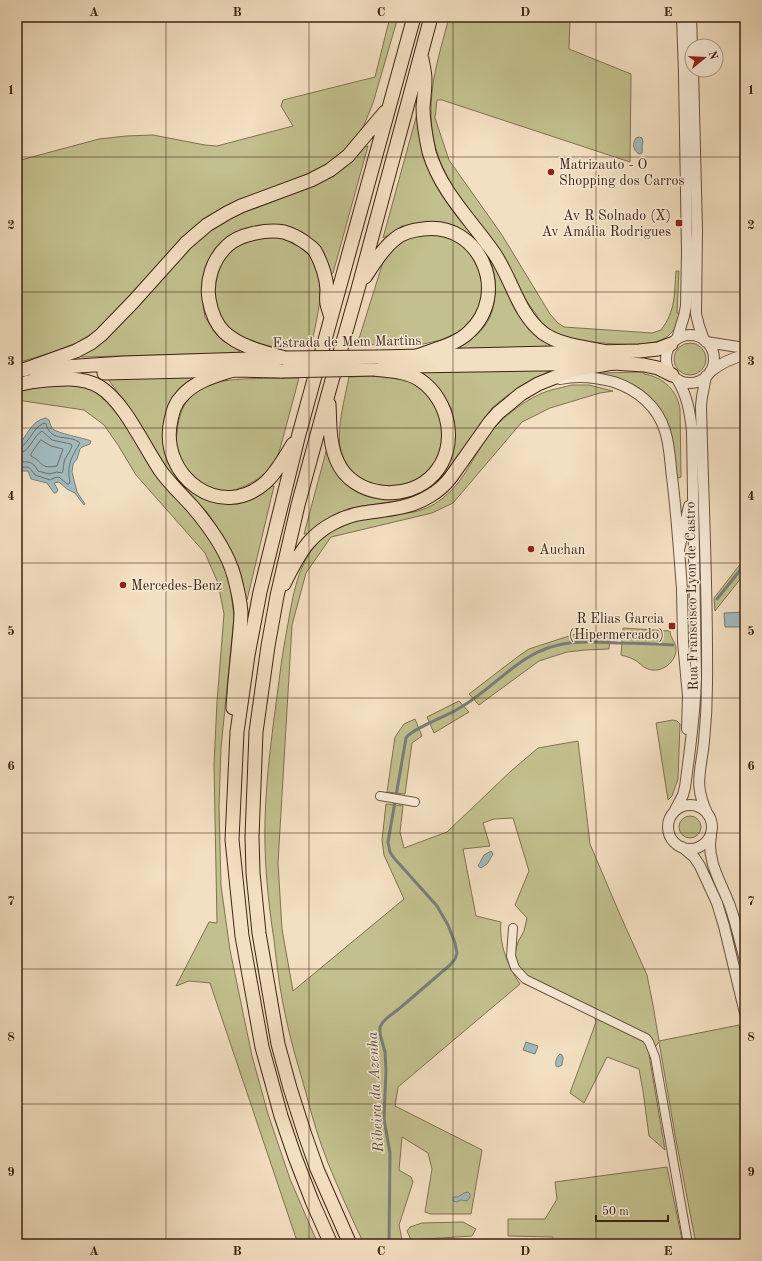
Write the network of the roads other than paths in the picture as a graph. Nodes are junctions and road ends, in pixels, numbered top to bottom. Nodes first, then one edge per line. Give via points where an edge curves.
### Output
1 (414, 17) edge
2 (431, 17) edge
3 (682, 17) edge
4 (691, 17) edge
5 (692, 38) edge
6 (421, 54) junction
7 (693, 78) edge
8 (388, 108) junction
9 (358, 289) junction
10 (331, 318) junction
11 (705, 341) junction
12 (674, 342) junction
13 (745, 348) edge
14 (745, 355) edge
15 (417, 356) junction
16 (610, 357) junction
17 (285, 358) junction
18 (376, 363) junction
19 (20, 370) edge
20 (233, 370) junction
21 (707, 375) junction
22 (674, 377) junction
23 (23, 383) edge
24 (538, 384) junction
25 (328, 391) junction
26 (299, 434) junction
27 (693, 485) junction
28 (679, 550) junction
29 (277, 596) junction
30 (690, 750) junction
31 (380, 796) dead end
32 (412, 802) dead end
33 (675, 810) junction
34 (708, 815) junction
35 (711, 831) junction
36 (232, 840) junction
37 (682, 847) junction
38 (513, 928) dead end
39 (745, 960) edge
40 (745, 1013) edge
41 (331, 1244) edge
42 (350, 1244) edge
43 (688, 1244) edge

1 - 8 main road
2 - 6 main road
3 - 12 street via 687,252 685,311 682,326
4 - 5 street
6 - 9 main road
6 - 16 main road via 425,79 423,109 427,138 435,168 450,195 494,254 532,322 542,332 561,342
7 - 11 street via 697,222 696,314
8 - 10 main road
8 - 19 main road via 348,156 330,170 311,180 241,206 207,225 186,243 134,301 91,343 76,351
9 - 15 main road via 388,244 405,233 436,228 453,232 470,244 478,254 488,277 484,312 470,332 459,340
9 - 25 main road
10 - 17 main road via 326,303 323,270 314,250 306,243 285,232 264,231 228,245 215,262 211,273 208,295 213,317 224,332 234,339 251,348
10 - 26 main road
11 - 12 street via 691,335 683,336
11 - 13 street
11 - 21 street via 713,359
12 - 16 main road, Estrada de Mem Martins via 658,349
12 - 22 street via 668,350 666,363
14 - 21 street via 720,364
15 - 16 main road, Estrada de Mem Martins
15 - 18 main road, Estrada de Mem Martins
16 - 18 main road, Estrada de Mem Martins via 409,366
16 - 22 main road, Estrada de Mem Martins via 658,368
16 - 24 main road
17 - 18 main road, Estrada de Mem Martins, bridge
17 - 19 main road, Estrada de Mem Martins via 117,363
18 - 20 main road, Estrada de Mem Martins, bridge via 282,371
18 - 25 main road via 419,379 428,386 443,409 448,428 446,454 439,468 422,484 402,492 386,494 368,488 347,476 336,461 333,448
20 - 23 main road, Estrada de Mem Martins via 70,374
20 - 26 main road via 195,385 181,397 174,408 170,426 170,449 182,474 192,484 217,496 233,497 247,494 267,481 274,473
21 - 22 street via 697,382 690,383
21 - 34 street, Rua Franscisco Lyon de Castro via 701,406 707,706 699,779 701,798
22 - 27 street, Rua Franscisco Lyon de Castro via 686,398 691,416
23 - 36 main road via 75,379 100,387 119,405 168,480 205,521 225,554 233,574 241,612 228,790
24 - 28 street via 576,377 601,379 623,385 648,402 660,419 668,445
24 - 29 main road via 498,413 446,484 438,491 402,507 351,516 320,532 309,542
25 - 29 main road
26 - 36 main road via 260,592 248,655 237,732
27 - 28 street
27 - 30 street, Rua Franscisco Lyon de Castro via 696,684
28 - 30 street
29 - 42 main road via 256,732 252,837 259,933 278,1044 290,1088 317,1169
30 - 33 street, Rua Franscisco Lyon de Castro via 683,795
31 - 32 street
33 - 34 street via 680,806 693,804
33 - 37 street via 670,816 667,828 672,839
34 - 35 street
35 - 37 street via 700,846 688,849
35 - 39 street via 710,855 730,908
36 - 41 main road via 242,936 262,1047 295,1157
37 - 40 street via 700,866 717,904
38 - 43 street via 511,956 515,968 525,979 646,1038 649,1042 655,1057

